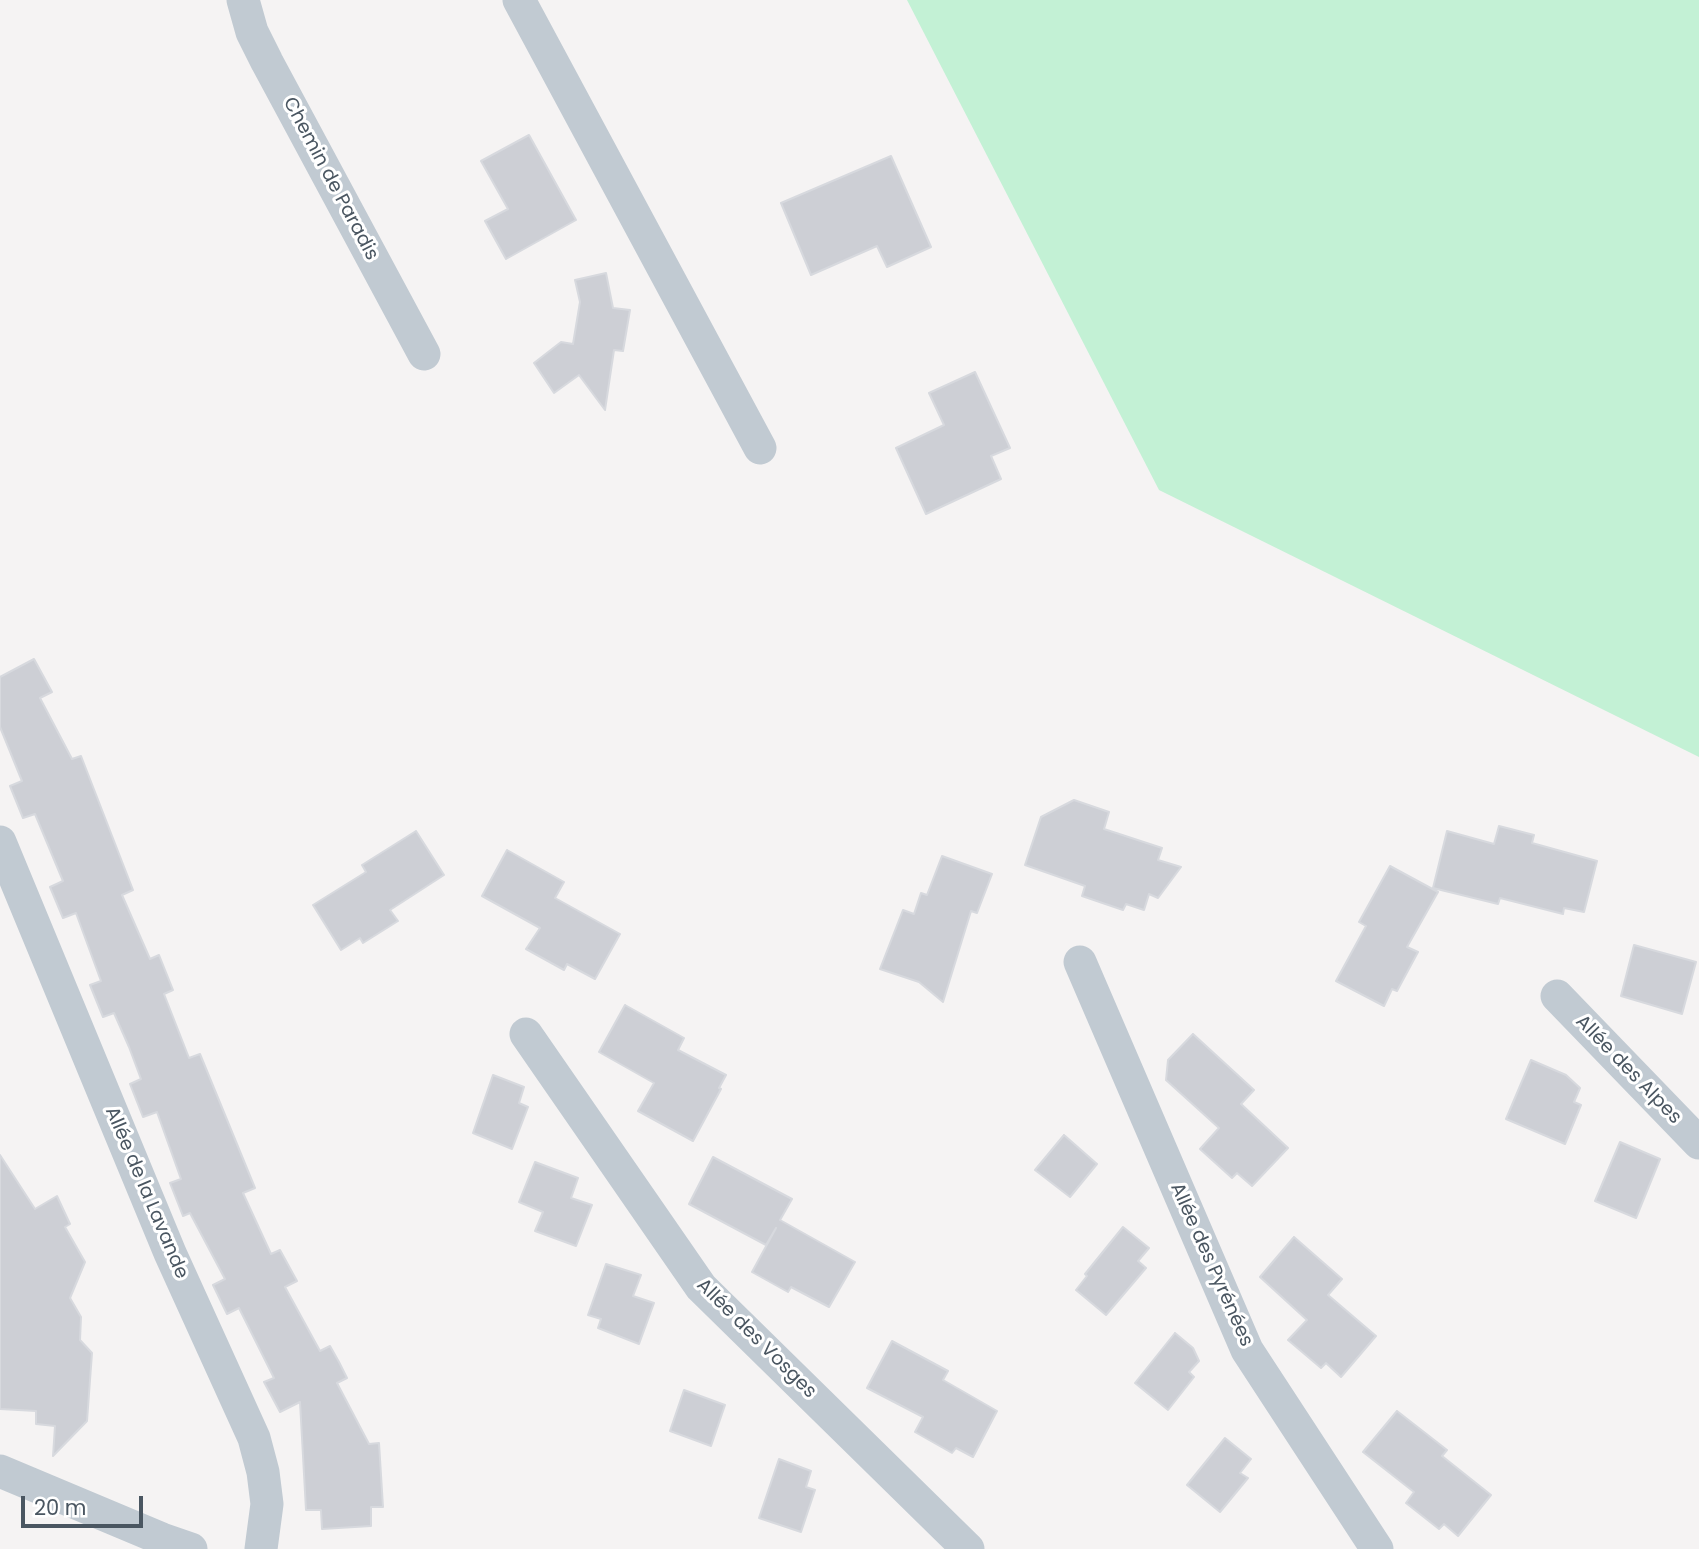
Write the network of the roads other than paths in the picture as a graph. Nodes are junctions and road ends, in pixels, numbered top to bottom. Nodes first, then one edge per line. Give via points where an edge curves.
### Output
1 (243, 0) edge
2 (519, 0) edge
3 (424, 354) dead end
4 (760, 448) dead end
5 (0, 842) edge
6 (1080, 962) dead end
7 (1556, 996) dead end
8 (526, 1034) dead end
9 (1699, 1143) edge
10 (0, 1471) edge
11 (191, 1549) edge
12 (261, 1549) edge
13 (968, 1549) edge
14 (1377, 1549) edge

1 - 3 street, Chemin de Paradis via 267,62
2 - 4 street
5 - 12 street, Allée de la Lavande via 170,1253 254,1438 267,1504
6 - 14 street, Allée des Pyrénées via 1247,1350
7 - 9 street, Allée des Alpes
8 - 13 street, Allée des Vosges via 701,1287
10 - 11 street

